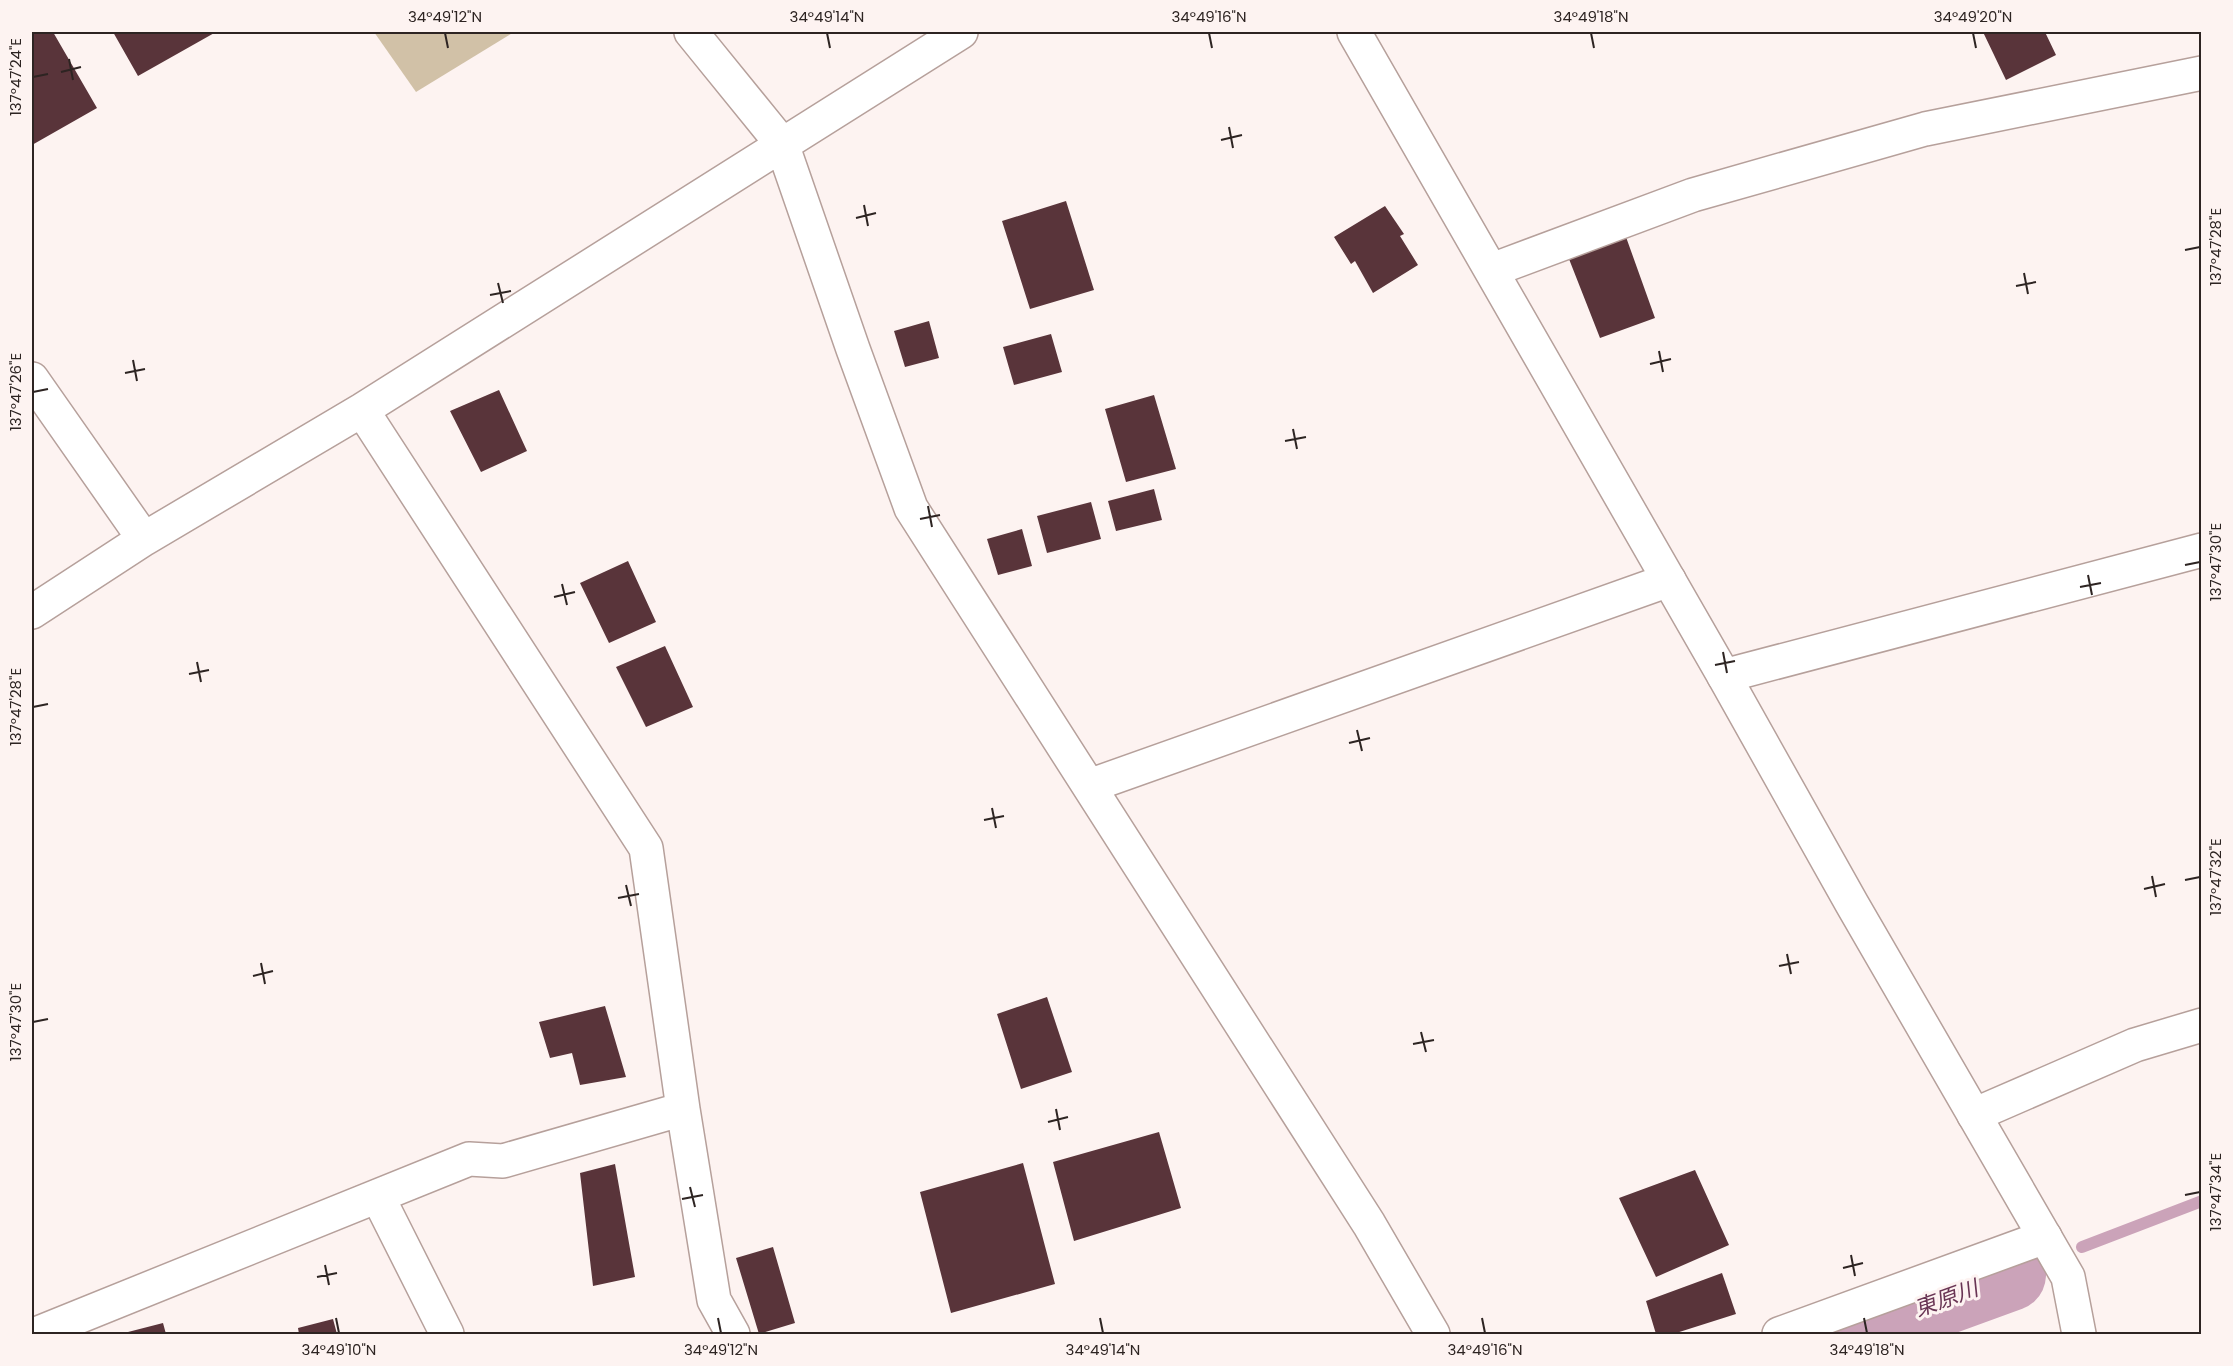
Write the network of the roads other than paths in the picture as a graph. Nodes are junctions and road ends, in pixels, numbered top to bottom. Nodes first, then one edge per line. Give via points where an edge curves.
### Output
1 (692, 32) edge
2 (961, 32) edge
3 (1354, 32) edge
4 (2202, 73) edge
5 (782, 144) junction
6 (1492, 270) junction
7 (32, 379) edge
8 (362, 411) junction
9 (144, 539) junction
10 (2202, 550) edge
11 (1669, 580) junction
12 (32, 612) edge
13 (1724, 676) junction
14 (1089, 786) junction
15 (2202, 1025) edge
16 (683, 1109) junction
17 (1974, 1115) junction
18 (378, 1197) junction
19 (2045, 1237) junction
20 (36, 1335) edge
21 (447, 1335) edge
22 (733, 1335) edge
23 (1433, 1335) edge
24 (1779, 1335) edge
25 (2079, 1335) edge

1 - 5 street
2 - 5 street
3 - 6 street
4 - 6 street via 1925,129 1693,195
5 - 8 street
5 - 14 street via 911,508
6 - 11 street
7 - 9 street
8 - 9 street
8 - 16 street via 646,848
9 - 12 street
10 - 13 street
11 - 13 street
11 - 14 street
13 - 17 street
14 - 23 street via 1369,1224
15 - 17 street via 2135,1045
16 - 18 street via 503,1161 469,1159
16 - 22 street via 714,1300
17 - 19 street
18 - 20 street
18 - 21 street
19 - 24 street
19 - 25 street via 2068,1277

